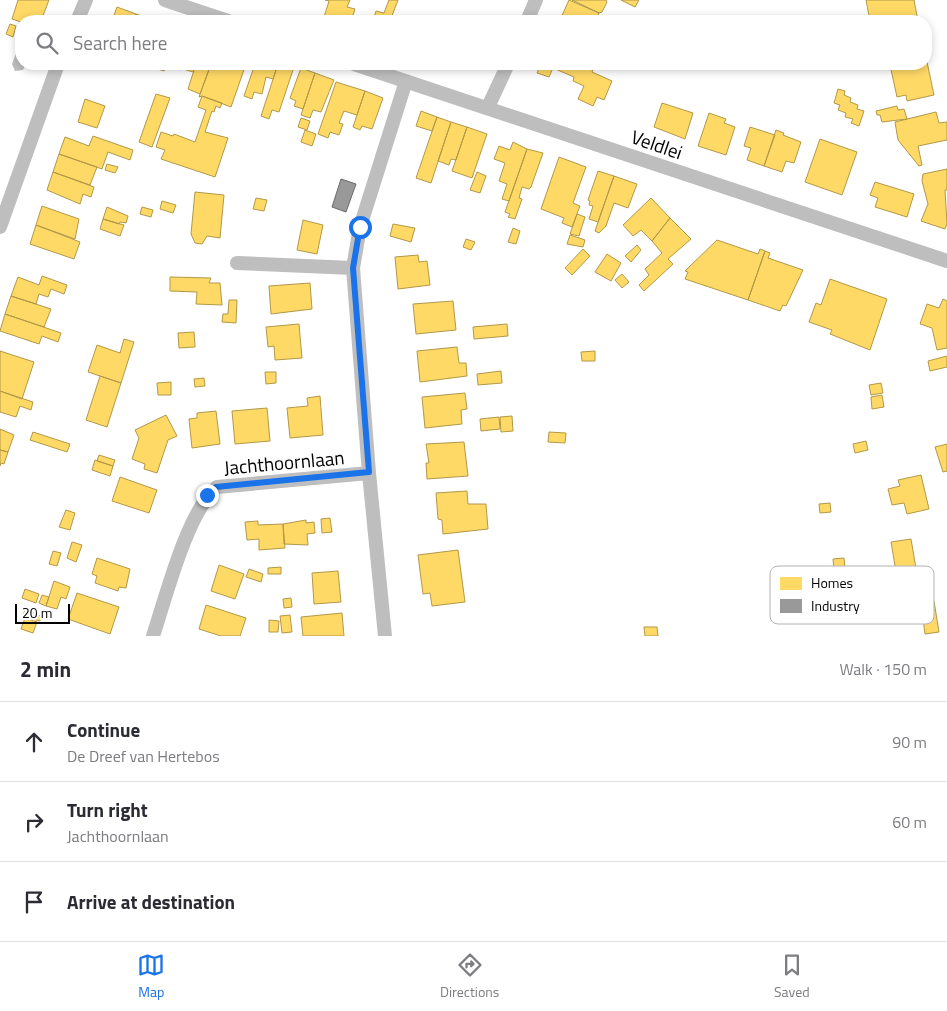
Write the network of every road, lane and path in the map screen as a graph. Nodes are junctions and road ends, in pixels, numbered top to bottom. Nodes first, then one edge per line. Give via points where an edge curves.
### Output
1 (86, 0) edge
2 (166, 0) edge
3 (536, 0) edge
4 (80, 15) edge
5 (210, 15) edge
6 (530, 15) edge
7 (56, 70) edge
8 (371, 70) edge
9 (505, 70) edge
10 (406, 82) junction
11 (488, 107) junction
12 (0, 227) edge
13 (947, 261) edge
14 (237, 263) dead end
15 (353, 268) junction
16 (369, 472) junction
17 (153, 636) edge
18 (386, 636) edge

1 - 4 street
2 - 5 street
3 - 6 street
7 - 12 street
8 - 10 street, Veldlei
9 - 11 street
10 - 11 street, Veldlei
10 - 15 street via 360,227
11 - 13 street, Veldlei
14 - 15 street
15 - 16 street
16 - 17 street, Jachthoornlaan via 216,487 202,501 191,524
16 - 18 street

